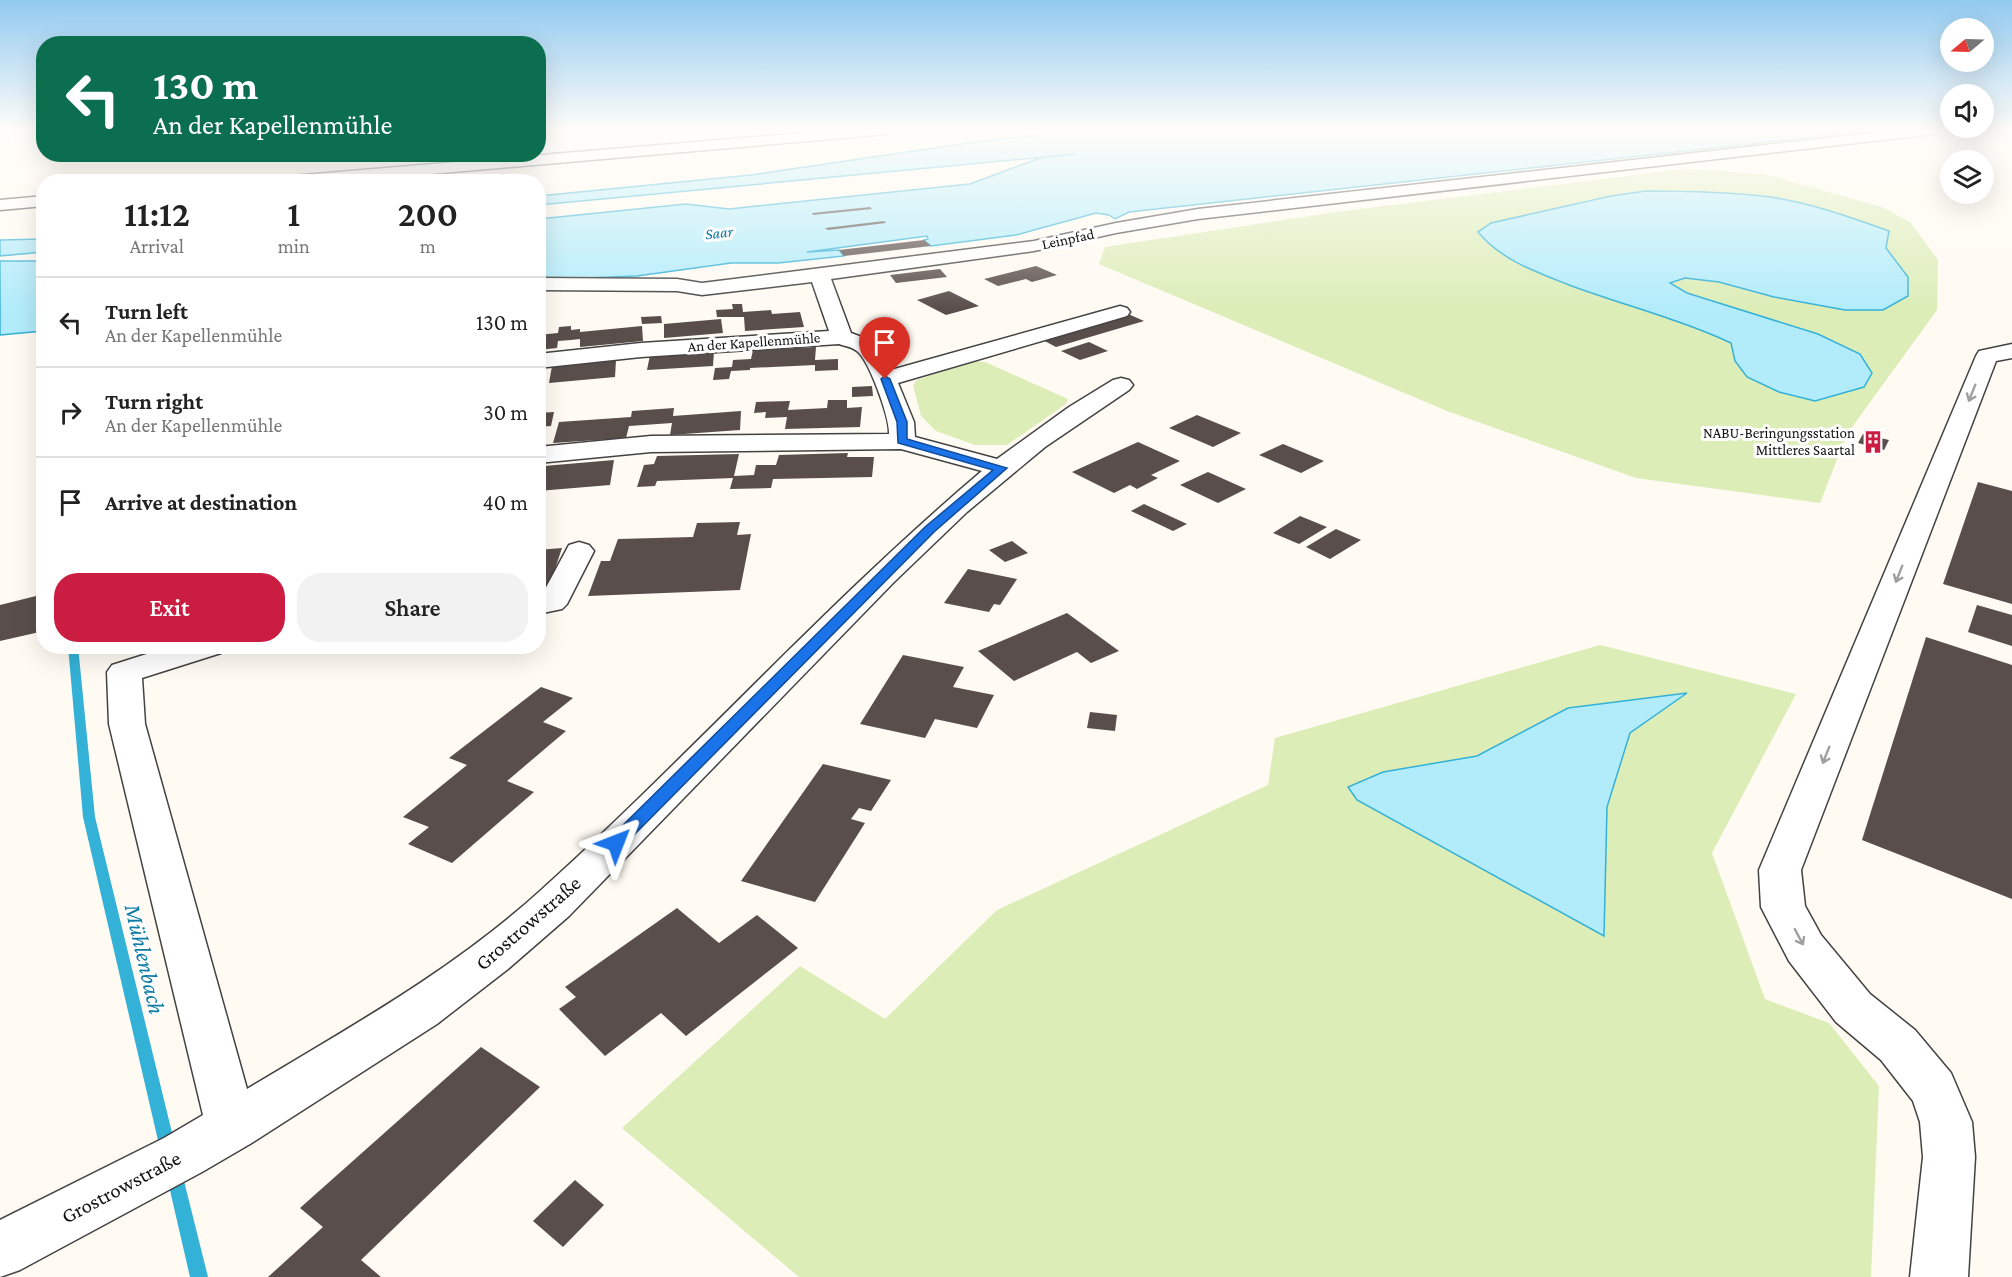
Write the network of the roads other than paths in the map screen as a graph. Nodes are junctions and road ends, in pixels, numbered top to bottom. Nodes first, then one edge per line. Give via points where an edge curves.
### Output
1 (1422, 190) edge
2 (36, 202) edge
3 (0, 205) edge
4 (1109, 215) dead end
5 (1051, 243) junction
6 (820, 276) junction
7 (546, 284) edge
8 (1120, 312) dead end
9 (842, 337) junction
10 (2008, 351) edge
11 (546, 360) edge
12 (885, 379) junction
13 (1121, 385) dead end
14 (902, 441) junction
15 (546, 454) edge
16 (1001, 468) junction
17 (579, 550) dead end
18 (546, 603) edge
19 (183, 654) edge
20 (232, 1127) junction
21 (0, 1250) edge
22 (1939, 1277) edge

1 - 5 street, Leinpfad via 1198,214
2 - 3 street
4 - 5 street
5 - 6 street, Leinpfad
6 - 7 street, Leinpfad via 702,289 677,285
6 - 9 street
8 - 12 street
9 - 11 street, An der Kapellenmühle
9 - 12 street, An der Kapellenmühle via 867,347
10 -> 22 street via 1987,356 1780,870 1783,907 1805,948 1853,1008 1898,1045 1933,1089 1942,1111 1949,1157
12 - 14 street, An der Kapellenmühle via 902,422
13 - 16 street, Grostrowstraße via 1083,407
14 - 15 street via 651,444
14 - 16 street
16 - 20 street, Grostrowstraße via 930,529 554,904 420,1010
17 - 18 street via 556,597
19 - 20 street via 124,672 127,724
20 - 21 street, Grostrowstraße

